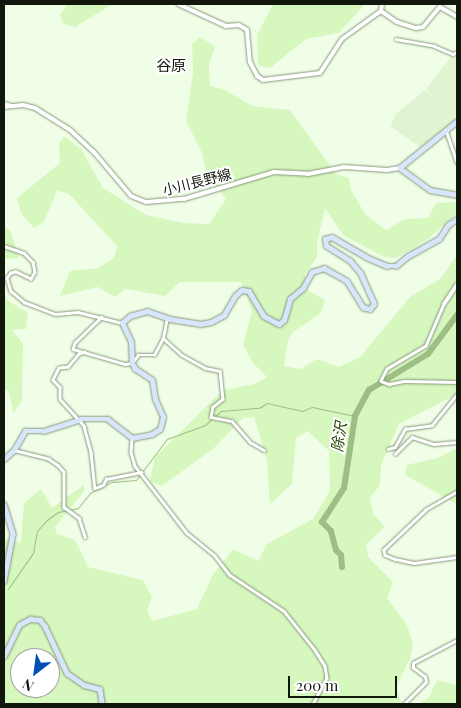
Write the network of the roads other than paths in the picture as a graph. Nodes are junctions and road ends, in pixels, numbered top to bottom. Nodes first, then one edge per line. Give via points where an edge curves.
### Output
1 (178, 4) edge
2 (382, 4) edge
3 (381, 11) junction
4 (457, 17) edge
5 (396, 39) dead end
6 (457, 52) edge
7 (4, 103) edge
8 (11, 105) junction
9 (4, 107) edge
10 (457, 122) edge
11 (445, 130) junction
12 (457, 162) edge
13 (400, 168) junction
14 (457, 195) edge
15 (457, 219) edge
16 (4, 246) edge
17 (457, 285) edge
18 (444, 304) joint
19 (102, 317) junction
20 (167, 318) junction
21 (122, 323) junction
22 (163, 338) junction
23 (85, 352) junction
24 (132, 363) junction
25 (457, 382) edge
26 (457, 394) edge
27 (81, 419) junction
28 (132, 438) junction
29 (457, 442) edge
30 (388, 449) dead end
31 (14, 450) junction
32 (264, 450) dead end
33 (394, 454) dead end
34 (4, 459) edge
35 (140, 472) junction
36 (457, 492) edge
37 (4, 504) edge
38 (85, 537) dead end
39 (457, 557) edge
40 (4, 581) edge
41 (457, 640) edge
42 (4, 656) edge
43 (102, 704) edge
44 (313, 704) edge
45 (404, 704) edge

1 - 3 main road via 226,26 239,25 247,30 250,62 257,76 263,80 320,73 342,39
2 - 3 main road
3 - 4 main road via 397,22 416,28 423,26 436,8
5 - 6 street via 434,46 453,54
7 - 8 street
8 - 9 main road, 小川長野線
8 - 13 main road, 小川長野線 via 35,108 69,129 93,151 131,196 146,202 184,199 274,172 308,174 344,167
10 - 11 main road
11 - 12 street
11 - 13 main road
13 - 14 main road via 430,190
15 - 20 main road via 448,225 440,239 396,266 366,257 332,237 325,239 326,246 350,261 360,273 374,304 370,309 363,307 347,281 330,268 319,268 290,298 284,320 279,324 264,316 248,291 242,290 218,320 200,324
16 - 19 street via 24,253 33,262 35,272 31,279 16,272 7,278 11,291 24,302 60,315 78,312
17 - 18 main road
18 - 25 street via 426,346 387,369 381,381
19 - 21 street
19 - 23 street via 75,343 73,349
20 - 21 main road via 143,311
20 - 22 street
21 - 24 main road via 131,342
22 - 24 street via 154,356 138,355
22 - 32 street via 182,355 205,368 220,371 222,399 213,407 211,417 232,421 250,442
23 - 24 street via 109,361
23 - 27 street via 68,366 59,368 53,377 60,387 60,399
24 - 28 main road via 135,369 152,380 155,400 163,417 156,432
26 - 30 street via 432,425 405,429 395,447
27 - 28 main road via 108,419
27 - 31 main road via 44,431 24,431
27 - 35 street via 91,452 95,488 103,485 106,479
28 - 35 street via 133,460
29 - 33 street via 434,444 412,437
31 - 34 main road
31 - 38 street via 40,456 58,465 64,476 64,507 79,518
35 - 44 street via 187,533 215,556 230,575 284,611 315,650 325,666 327,678
36 - 39 street via 426,510 384,550 385,555 414,562
37 - 40 main road via 14,534
41 - 45 street via 413,663 413,668 425,677 426,682
42 - 43 main road via 20,625 38,619 46,626 67,673 84,685 100,689

